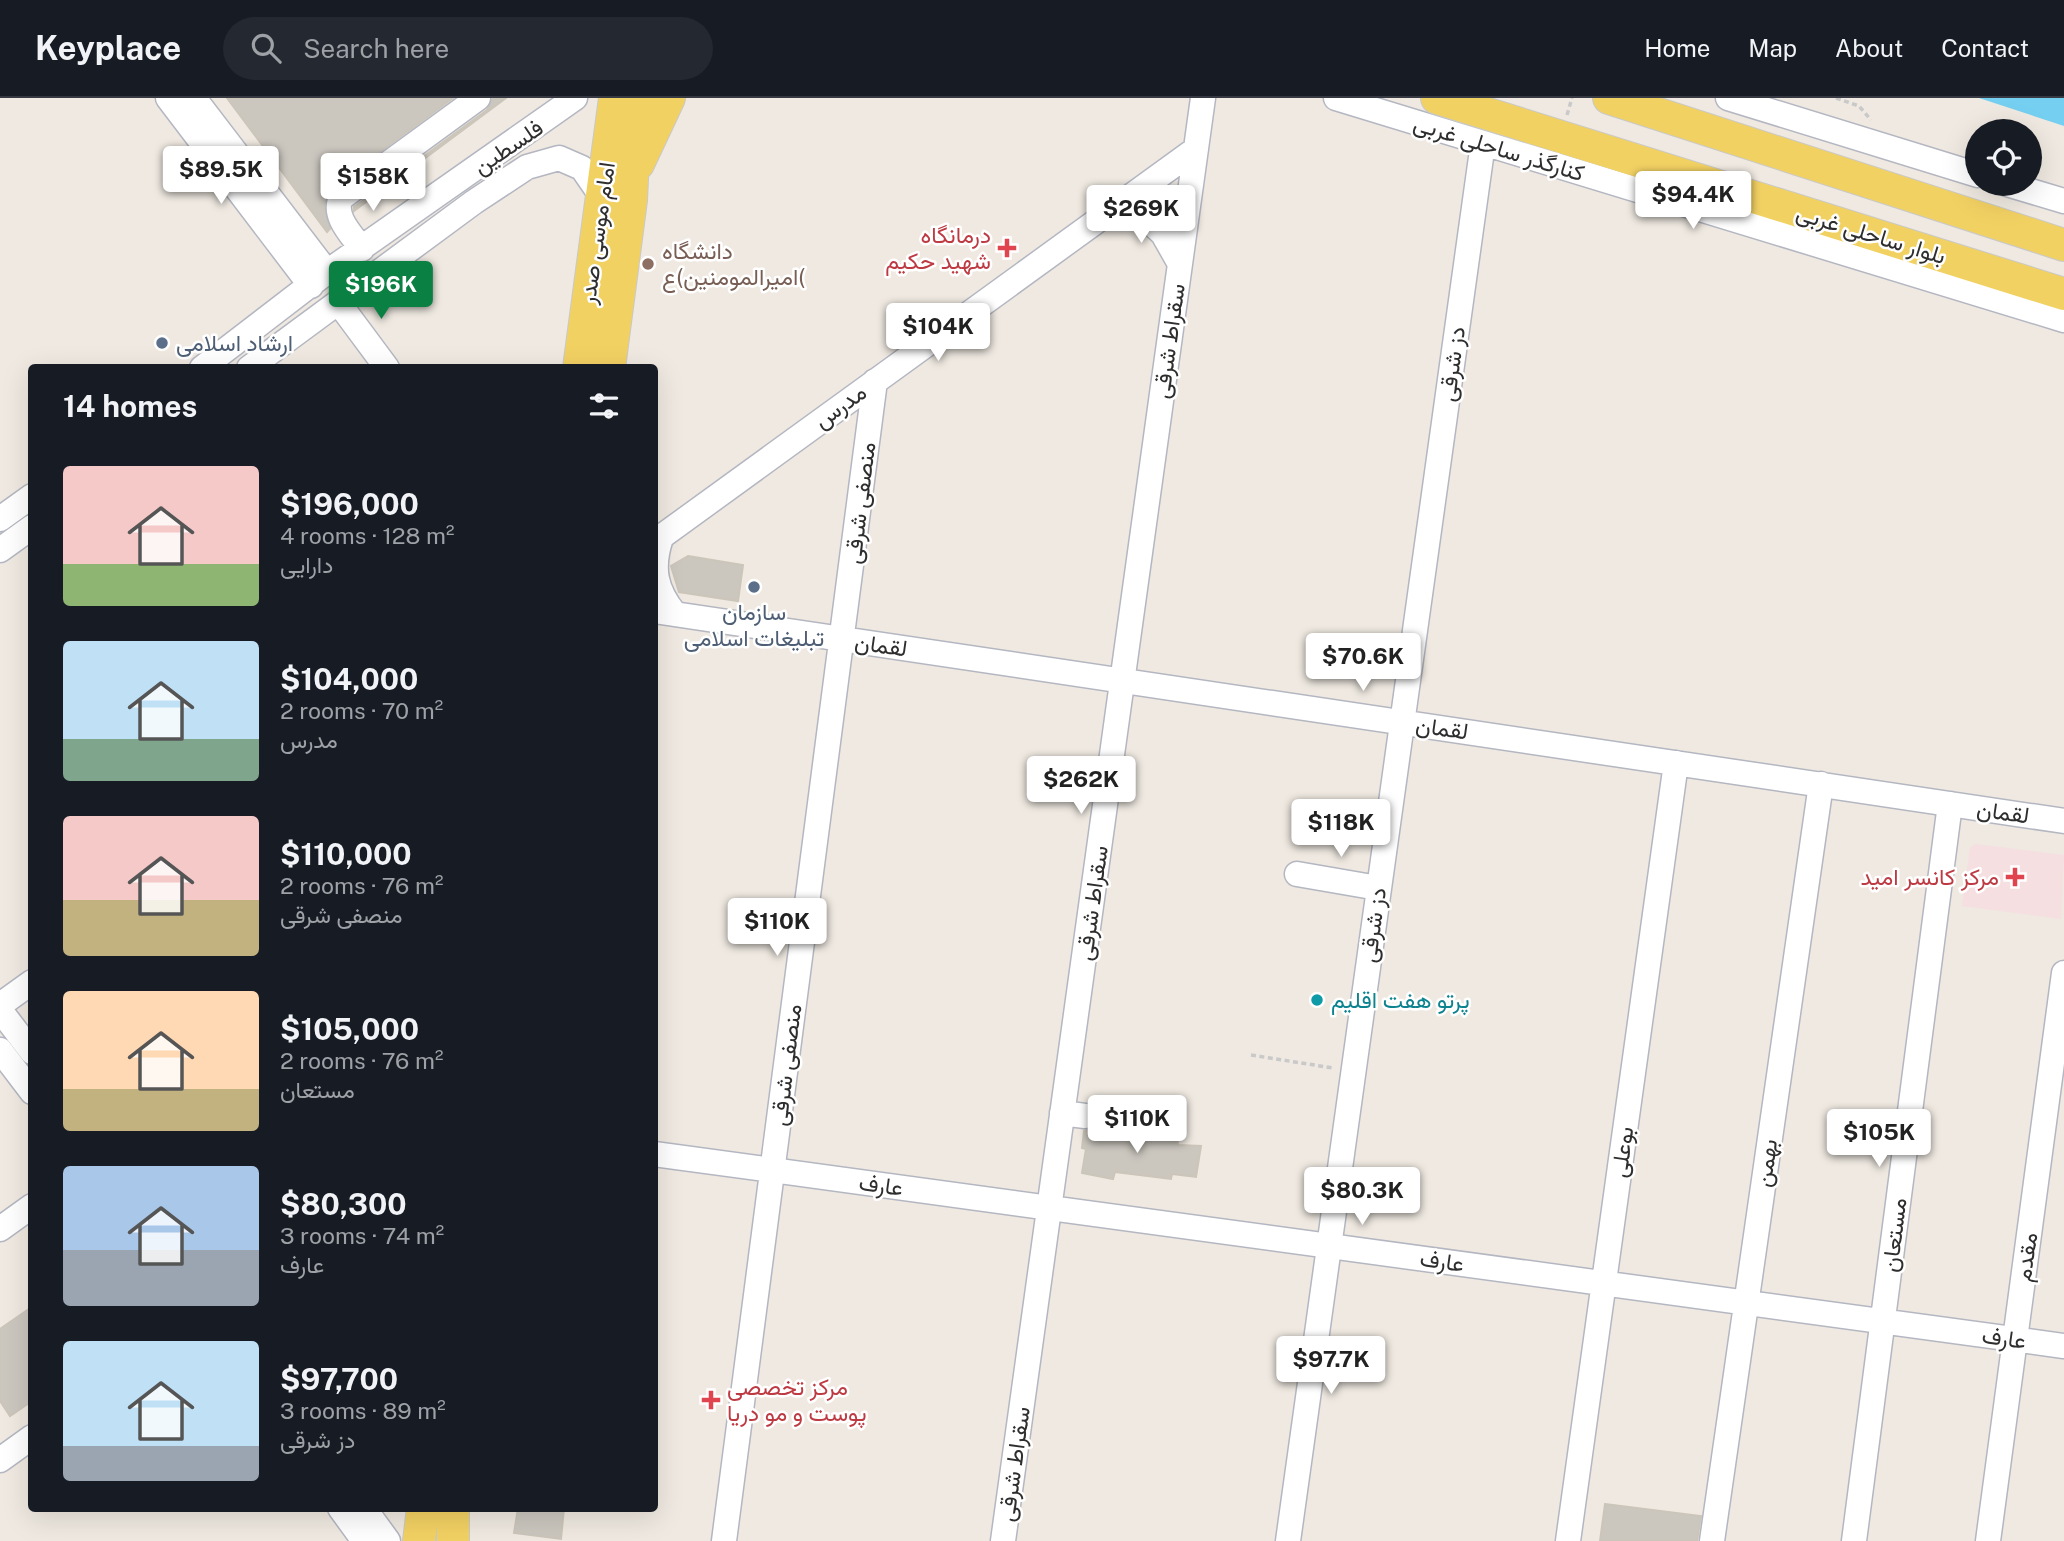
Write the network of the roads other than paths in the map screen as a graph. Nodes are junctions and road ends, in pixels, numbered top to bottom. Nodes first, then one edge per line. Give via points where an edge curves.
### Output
1 (168, 98) edge
2 (194, 98) edge
3 (478, 98) edge
4 (575, 98) edge
5 (615, 98) edge
6 (636, 98) edge
7 (669, 98) edge
8 (1203, 98) edge
9 (1336, 98) edge
10 (1437, 98) edge
11 (1609, 98) edge
12 (1728, 98) edge
13 (511, 142) junction
14 (1483, 143) junction
15 (1196, 149) junction
16 (527, 167) junction
17 (1965, 171) edge
18 (632, 174) junction
19 (2042, 194) edge
20 (602, 197) junction
21 (2064, 201) edge
22 (1113, 209) junction
23 (2064, 245) edge
24 (362, 249) junction
25 (1180, 264) junction
26 (319, 279) junction
27 (2062, 301) edge
28 (338, 302) junction
29 (207, 364) edge
30 (254, 364) edge
31 (384, 364) edge
32 (580, 364) edge
33 (608, 364) edge
34 (875, 381) junction
35 (28, 499) edge
36 (0, 519) edge
37 (28, 530) edge
38 (658, 540) edge
39 (0, 550) edge
40 (658, 587) edge
41 (665, 613) edge
42 (842, 639) junction
43 (1122, 681) junction
44 (1401, 722) junction
45 (1676, 763) junction
46 (1821, 785) junction
47 (1950, 804) junction
48 (2064, 821) edge
49 (1297, 874) dead end
50 (1378, 888) junction
51 (2064, 973) edge
52 (28, 985) edge
53 (0, 1008) edge
54 (28, 1046) edge
55 (0, 1050) edge
56 (28, 1088) edge
57 (658, 1155) edge
58 (773, 1170) junction
59 (1049, 1208) junction
60 (28, 1209) edge
61 (0, 1229) edge
62 (1329, 1245) junction
63 (1604, 1283) junction
64 (1746, 1302) junction
65 (1883, 1321) junction
66 (2015, 1339) junction
67 (2064, 1346) edge
68 (28, 1440) edge
69 (0, 1460) edge
70 (343, 1512) edge
71 (368, 1512) edge
72 (423, 1512) edge
73 (453, 1512) edge
74 (364, 1541) edge
75 (388, 1541) edge
76 (419, 1541) edge
77 (453, 1541) edge
78 (724, 1541) edge
79 (1003, 1541) edge
80 (1288, 1541) edge
81 (1568, 1541) edge
82 (1712, 1541) edge
83 (1854, 1541) edge
84 (1988, 1541) edge

1 - 26 street
2 - 26 street
3 - 24 street via 341,198 338,215
4 - 13 street, فلسطین
5 - 20 main road, امام موسی صدر
6 - 18 main road, امام موسی صدر
7 - 18 main road
8 - 15 street, سقراط شرقی
9 - 14 street, کنارگذر ساحلی غربی
10 - 27 main road, بلوار ساحلی غربی
11 - 23 main road, بلوار ساحلی غربی
12 - 17 street
13 - 16 street via 527,145 531,160
13 - 24 street, فلسطین
14 - 27 street, کنارگذر ساحلی غربی
14 - 44 street, دز شرقی
15 - 22 street, مدرس
15 - 25 street, سقراط شرقی
16 - 20 street, فلسطین via 559,158 583,168
16 - 28 street, فلسطین
18 - 33 main road, امام موسی صدر
19 - 21 street
20 - 32 main road, امام موسی صدر
22 - 25 street via 1142,214 1163,234
22 - 34 street, مدرس
24 - 26 street, فلسطین
25 - 43 street, سقراط شرقی
26 - 29 street, فلسطین
28 - 30 street, فلسطین
28 - 31 street
34 - 38 street, مدرس
34 - 42 street, منصفی شرقی
35 - 36 street
37 - 39 street
40 - 41 street
41 - 42 street, لقمان
42 - 43 street, لقمان
42 - 58 street, منصفی شرقی
43 - 44 street, لقمان
43 - 59 street, سقراط شرقی via 1071,1108
44 - 45 street, لقمان
44 - 50 street, دز شرقی
45 - 46 street, لقمان
45 - 63 street, بوعلی
46 - 47 street, لقمان
46 - 64 street, بهمن
47 - 48 street, لقمان
47 - 65 street, مستعان
49 - 50 street
50 - 62 street, دز شرقی
51 - 66 street, مقدم
52 - 53 street
53 - 54 street
55 - 56 street
57 - 58 street, عارف
58 - 59 street, عارف
58 - 78 street, منصفی شرقی
59 - 62 street, عارف
59 - 79 street, سقراط شرقی
60 - 61 street
62 - 63 street, عارف
62 - 80 street, دز شرقی
63 - 64 street, عارف
63 - 81 street, بوعلی
64 - 65 street, عارف
64 - 82 street, بهمن
65 - 66 street, عارف
65 - 83 street, مستعان
66 - 67 street, عارف
66 - 84 street, مقدم
68 - 69 street
70 - 74 street
71 - 75 street
72 - 76 main road
73 - 77 main road

